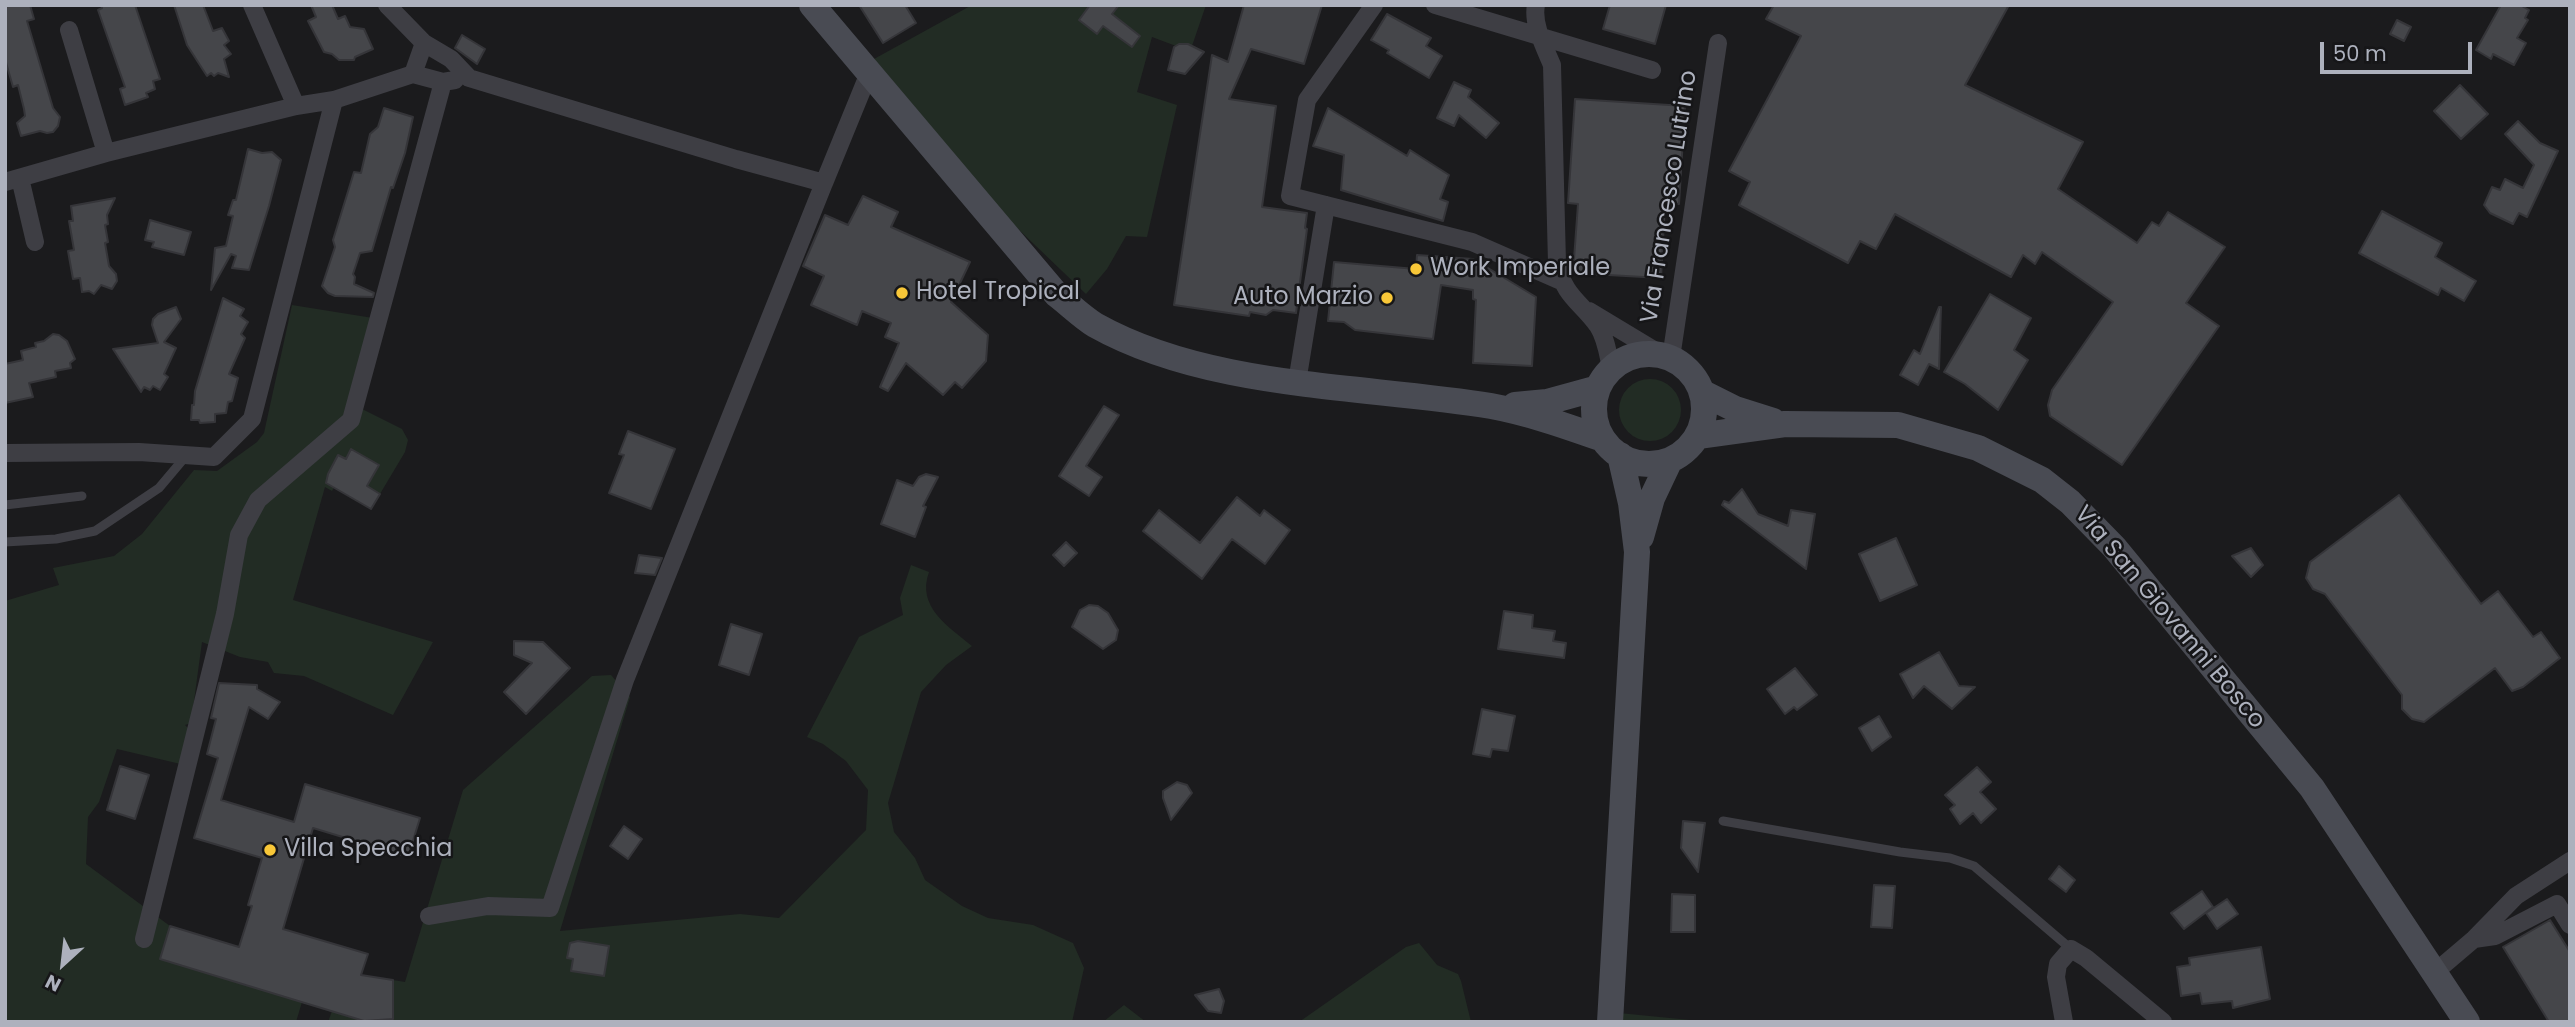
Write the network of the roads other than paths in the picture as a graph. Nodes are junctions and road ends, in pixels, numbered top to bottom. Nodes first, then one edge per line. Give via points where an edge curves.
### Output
1 (252, 5) edge
2 (387, 5) edge
3 (812, 5) edge
4 (1374, 5) edge
5 (1435, 5) edge
6 (1536, 5) edge
7 (69, 30) dead end
8 (1540, 36) junction
9 (424, 43) junction
10 (1718, 43) dead end
11 (1652, 70) dead end
12 (869, 73) junction
13 (412, 74) junction
14 (469, 78) junction
15 (443, 82) junction
16 (334, 100) junction
17 (296, 106) junction
18 (106, 153) junction
19 (13, 180) edge
20 (824, 183) junction
21 (1326, 205) junction
22 (35, 242) dead end
23 (1561, 281) junction
24 (1577, 304) junction
25 (1666, 356) junction
26 (1605, 378) junction
27 (1297, 382) junction
28 (1703, 393) junction
29 (1493, 406) junction
30 (1785, 424) junction
31 (1698, 436) junction
32 (1611, 447) junction
33 (5, 453) edge
34 (187, 455) junction
35 (1670, 460) junction
36 (82, 496) dead end
37 (5, 505) edge
38 (5, 542) edge
39 (1637, 552) junction
40 (1723, 821) dead end
41 (2570, 862) edge
42 (429, 916) dead end
43 (2570, 925) edge
44 (144, 939) dead end
45 (2474, 939) junction
46 (2071, 949) junction
47 (2434, 973) junction
48 (1610, 1022) edge
49 (2064, 1022) edge
50 (2163, 1022) edge
51 (2467, 1022) edge

1 - 17 street
2 - 9 street
3 - 12 main road
4 - 21 street via 1307,100 1290,196
5 - 8 street
6 - 8 street
7 - 18 street
8 - 11 street
8 - 23 street via 1552,65
9 - 13 street
9 - 14 street via 451,59
10 - 25 street, Via Francesco Lutrino
12 - 20 street
12 - 27 main road via 1057,295 1093,324 1140,346 1192,361 1245,376
13 - 15 street
13 - 16 street
14 - 15 street
14 - 20 street
15 - 44 street via 351,420 258,500 239,535 225,614
16 - 17 street
16 - 34 street via 253,419 214,457
17 - 18 street
18 - 19 street
19 - 22 street
20 - 42 street via 625,680 550,908 488,906
21 - 23 street via 1472,242
21 - 27 street
23 - 24 street
24 - 25 street
24 - 26 street via 1605,342
25 - 26 main road via 1626,358
25 - 28 main road via 1685,366
26 - 29 main road via 1547,402
26 - 32 main road via 1594,405 1596,423
27 - 29 main road
28 - 30 main road via 1735,410
28 - 31 main road via 1705,408
29 - 32 main road via 1549,420
30 - 31 main road, Via San Giovanni Bosco
30 - 47 main road, Via San Giovanni Bosco via 1898,425 1978,448 2042,480 2070,502 2114,547 2312,788
31 - 35 main road
32 - 35 main road via 1636,462
32 - 39 main road via 1631,503
33 - 34 street
34 - 38 lane via 159,488 95,531
35 - 39 main road via 1652,498
36 - 37 lane
39 - 48 main road
40 - 46 lane via 1950,858 1974,866
41 - 45 street via 2516,896
43 - 45 street via 2557,904 2495,936
45 - 47 street
46 - 49 street via 2058,964 2056,977
46 - 50 street
47 - 51 main road, Via San Giovanni Bosco

